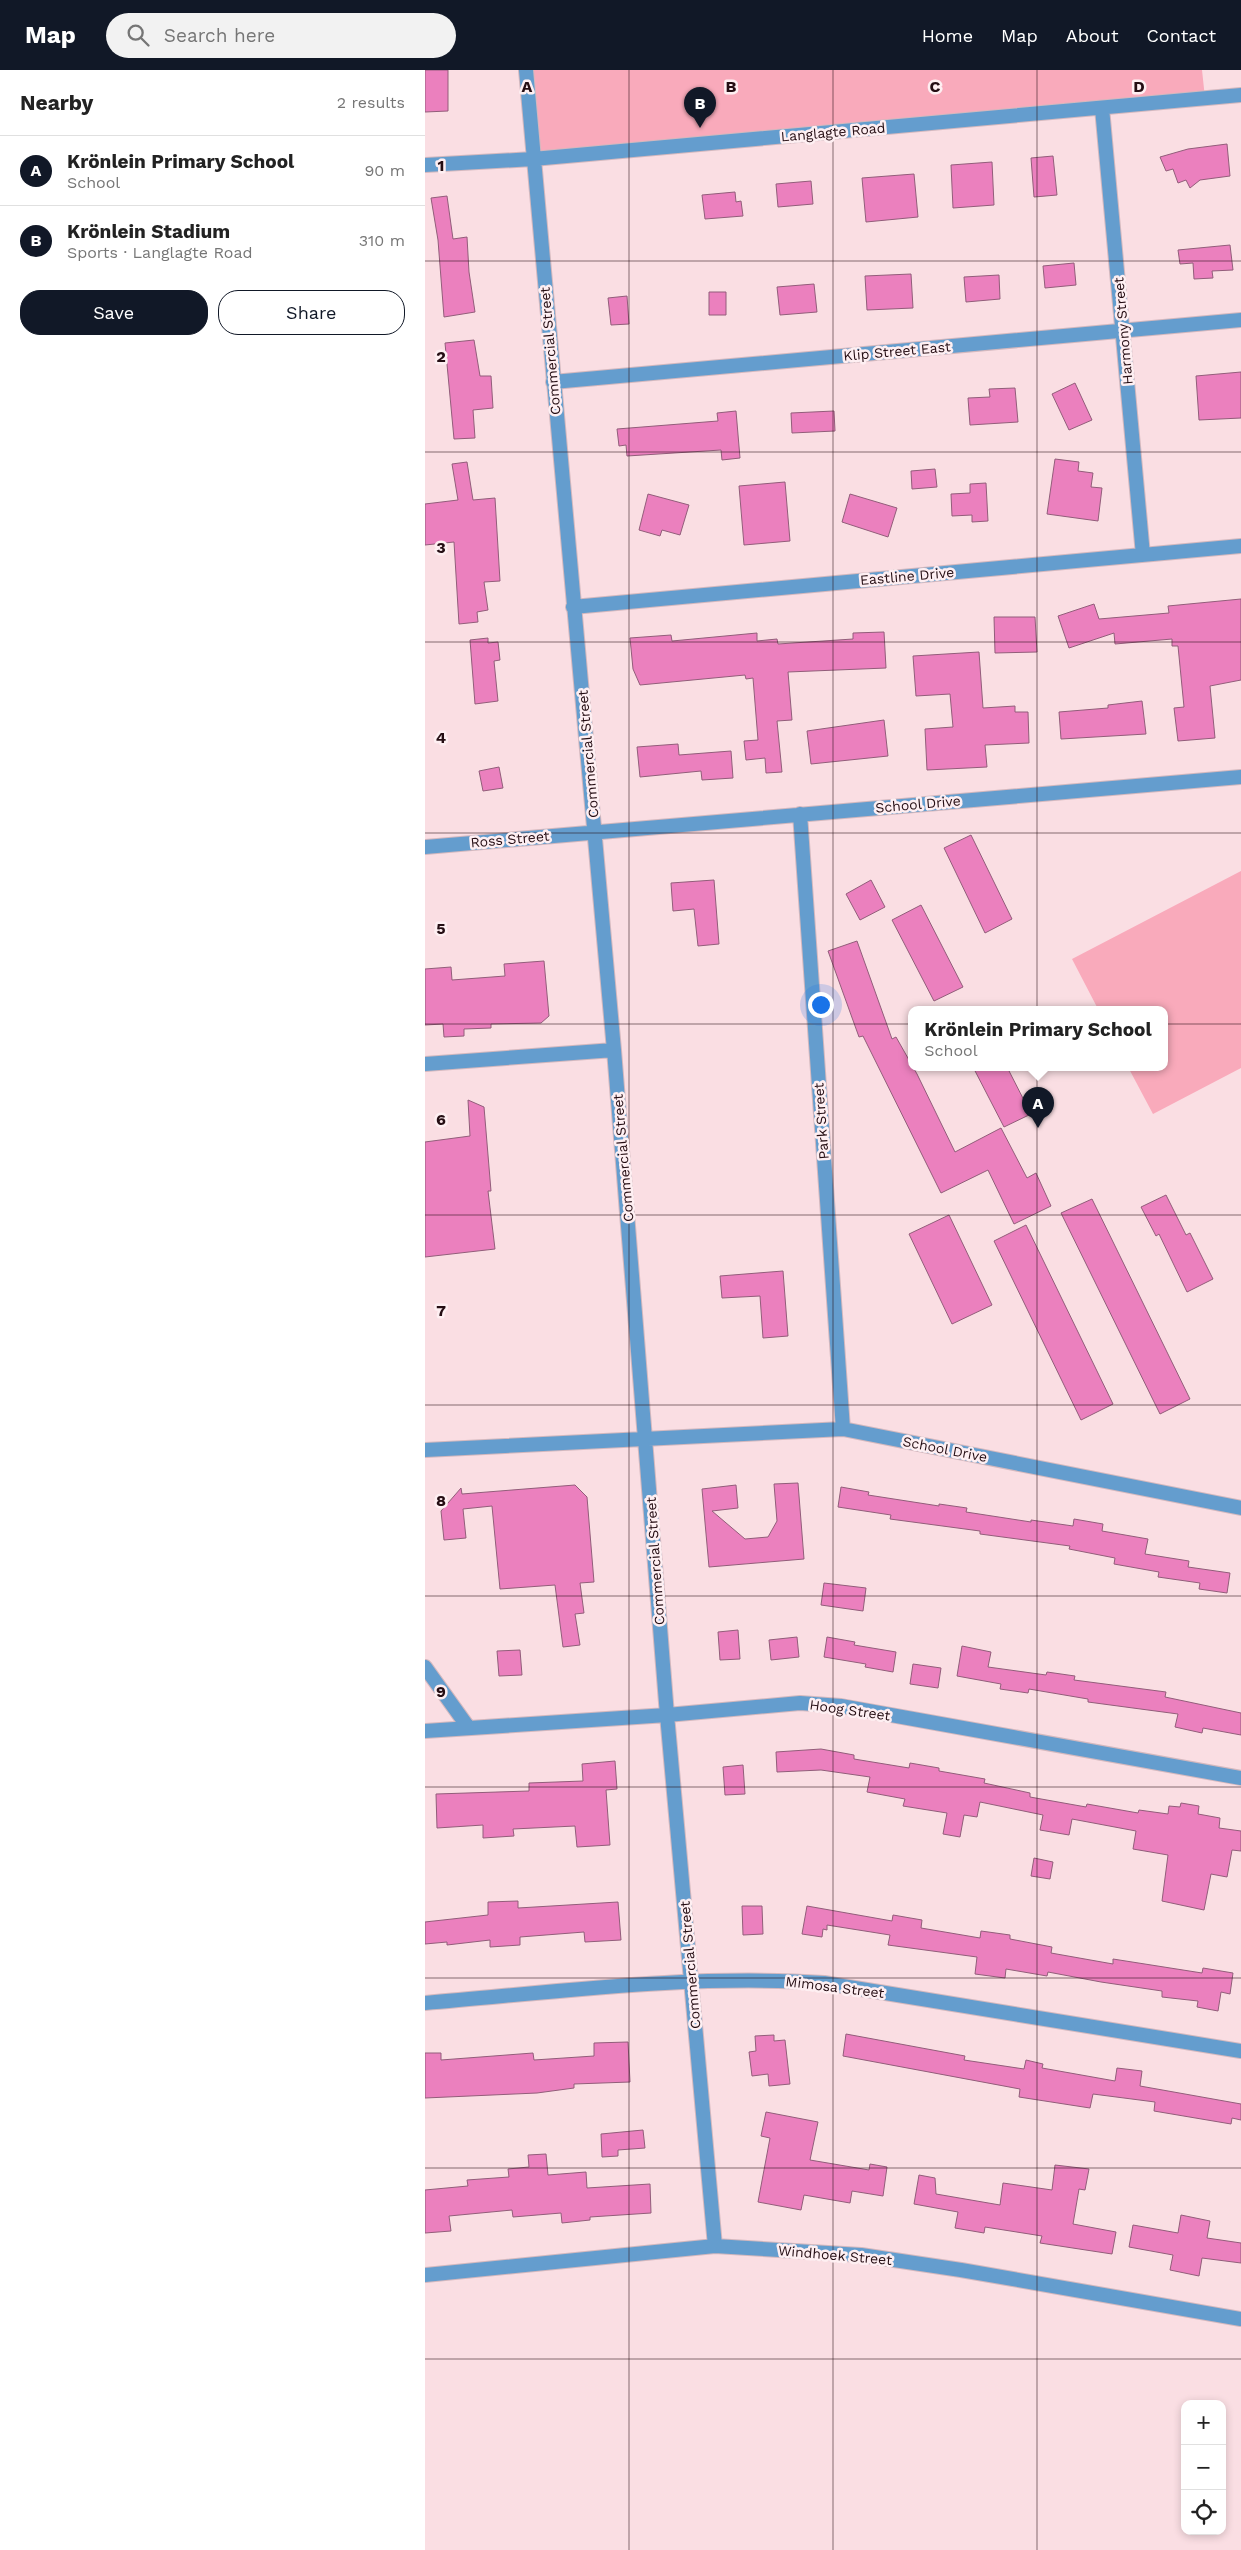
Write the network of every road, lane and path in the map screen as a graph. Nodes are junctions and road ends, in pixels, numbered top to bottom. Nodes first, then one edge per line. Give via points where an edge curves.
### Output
1 (526, 70) edge
2 (1241, 95) edge
3 (1102, 108) junction
4 (533, 158) junction
5 (425, 164) edge
6 (1241, 320) edge
7 (1123, 330) junction
8 (553, 382) junction
9 (1241, 546) edge
10 (1143, 555) junction
11 (573, 607) junction
12 (1241, 777) edge
13 (799, 814) junction
14 (595, 831) junction
15 (425, 847) edge
16 (614, 1050) junction
17 (425, 1064) edge
18 (843, 1429) junction
19 (646, 1439) junction
20 (425, 1450) edge
21 (1241, 1508) edge
22 (425, 1667) edge
23 (667, 1715) junction
24 (468, 1726) junction
25 (425, 1731) edge
26 (1241, 1778) edge
27 (692, 1982) junction
28 (425, 2003) edge
29 (1241, 2051) edge
30 (715, 2246) junction
31 (425, 2275) edge
32 (1241, 2319) edge

1 - 4 street, Commercial Street
2 - 3 street, Langlagte Road
3 - 4 street, Langlagte Road
3 - 7 street, Harmony Street
4 - 5 street, Langlagte Road
4 - 8 street, Commercial Street
6 - 7 street, Klip Street East
7 - 8 street, Klip Street East
7 - 10 street, Harmony Street
8 - 11 street, Commercial Street
9 - 10 street, Eastline Drive
10 - 11 street, Eastline Drive
11 - 14 street, Commercial Street
12 - 13 street, School Drive
13 - 14 street, School Drive
13 - 18 street, Park Street
14 - 15 street, Ross Street
14 - 16 street, Commercial Street
16 - 17 street
16 - 19 street, Commercial Street
18 - 19 street, School Drive
18 - 21 street, School Drive
19 - 20 street, School Drive
19 - 23 street, Commercial Street
22 - 24 street
23 - 24 street, Hoog Street
23 - 26 street, Hoog Street via 800,1703 841,1706
23 - 27 street, Commercial Street
24 - 25 street, Hoog Street
27 - 28 street, Mimosa Street
27 - 29 street, Mimosa Street via 790,1980 824,1983
27 - 30 street, Commercial Street
30 - 31 street, Windhoek Street
30 - 32 street, Windhoek Street via 861,2255

